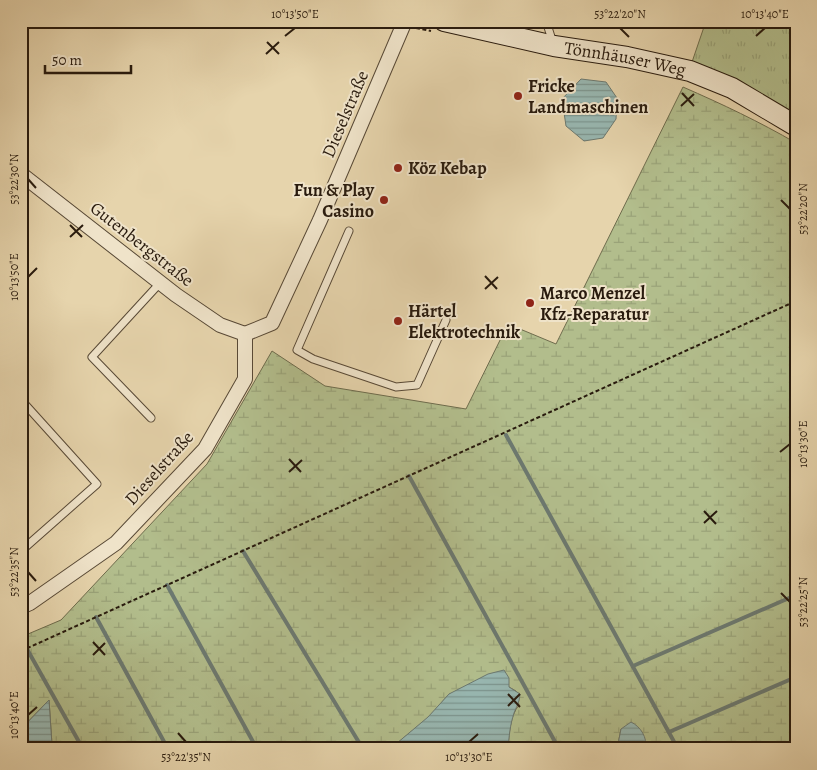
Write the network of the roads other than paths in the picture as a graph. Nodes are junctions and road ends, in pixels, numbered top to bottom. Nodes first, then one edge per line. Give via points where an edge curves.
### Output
1 (405, 21) edge
2 (444, 21) edge
3 (546, 21) edge
4 (554, 46) junction
5 (796, 126) edge
6 (21, 174) edge
7 (349, 231) dead end
8 (160, 283) junction
9 (446, 320) dead end
10 (245, 334) junction
11 (21, 403) edge
12 (151, 418) dead end
13 (21, 551) edge
14 (23, 602) edge

1 - 10 street, Dieselstraße via 320,220 272,322
2 - 4 main road, Tönnhäuser Weg
3 - 4 lane
4 - 5 main road, Tönnhäuser Weg via 627,56 690,70 732,88
6 - 8 street, Gutenbergstraße
7 - 9 lane via 298,350 313,359 396,387 417,385
8 - 10 street, Gutenbergstraße via 220,326
8 - 12 lane via 92,357
10 - 14 street, Dieselstraße via 245,380 205,449 116,543
11 - 13 lane via 97,484

